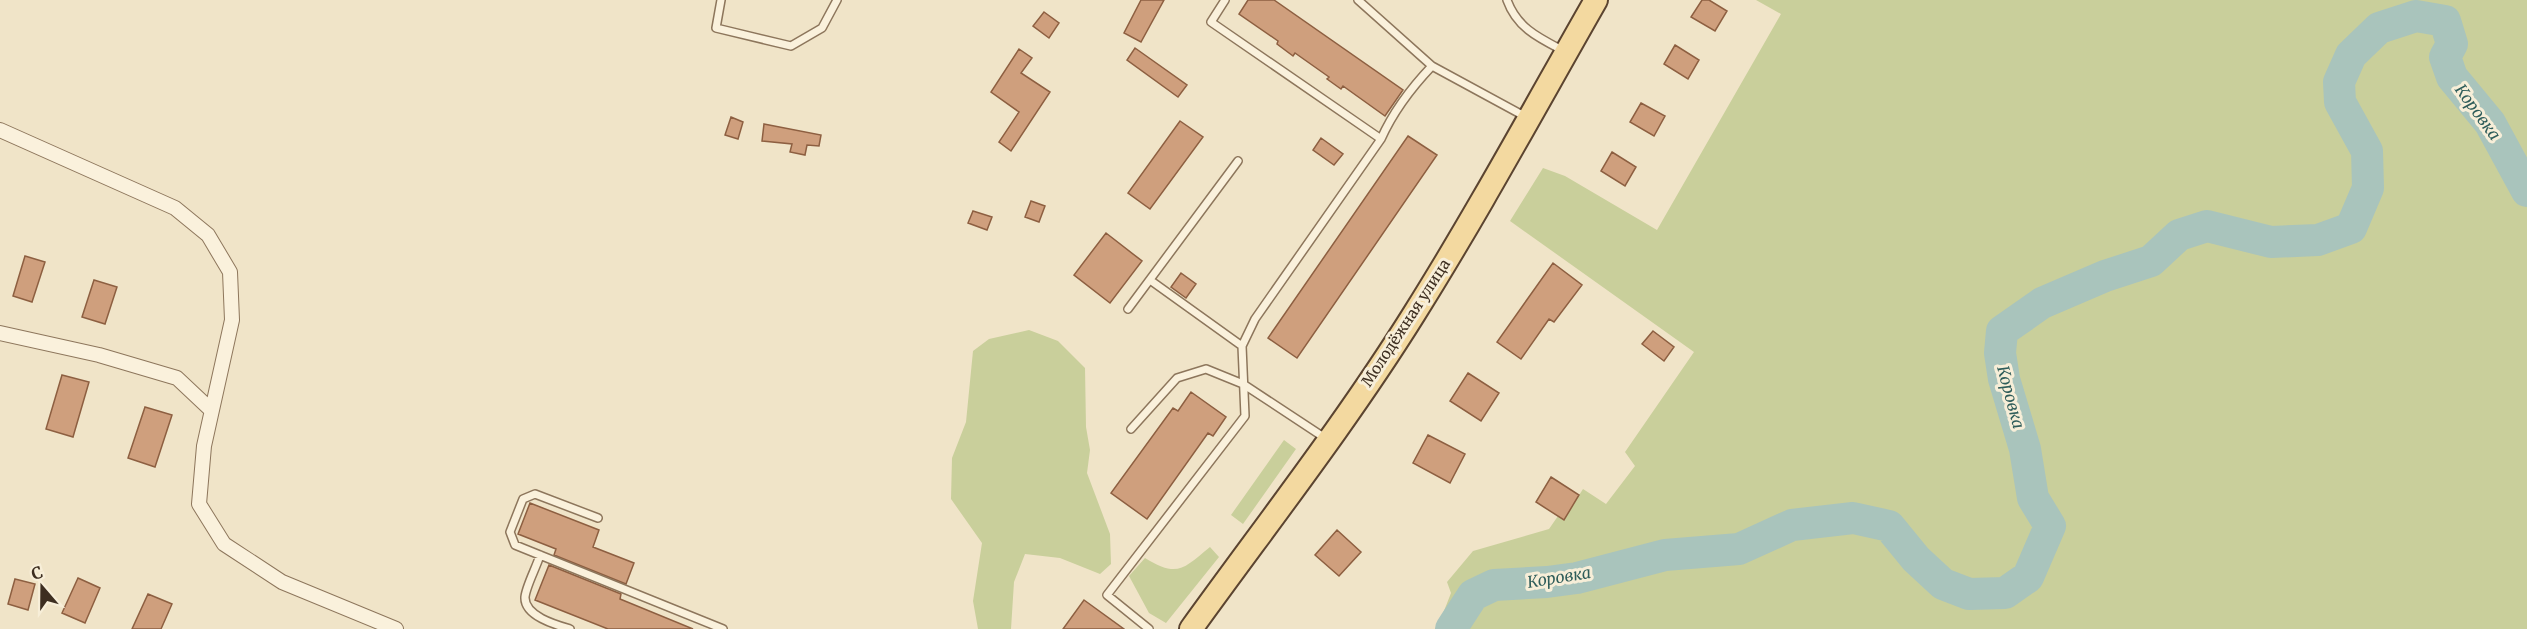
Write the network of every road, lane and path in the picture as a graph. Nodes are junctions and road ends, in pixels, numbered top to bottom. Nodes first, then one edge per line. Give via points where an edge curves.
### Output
1 (721, 0) edge
2 (837, 0) edge
3 (1226, 0) edge
4 (1358, 0) edge
5 (1507, 0) edge
6 (1596, 0) edge
7 (1566, 52) junction
8 (1432, 66) junction
9 (1529, 118) junction
10 (0, 130) edge
11 (1381, 139) junction
12 (1238, 161) dead end
13 (1150, 280) junction
14 (1128, 309) dead end
15 (0, 333) edge
16 (1242, 346) junction
17 (1244, 384) junction
18 (212, 410) junction
19 (1131, 429) dead end
20 (1327, 440) junction
21 (598, 518) dead end
22 (540, 555) junction
23 (566, 628) edge
24 (396, 629) edge
25 (723, 629) edge
26 (1149, 629) edge
27 (1191, 629) edge

1 - 2 lane via 716,28 791,46 822,28
3 - 11 lane via 1211,22
4 - 8 lane
5 - 7 lane via 1531,34
6 - 7 main road, Молодёжная улица
7 - 9 main road, Молодёжная улица
8 - 9 lane
8 - 11 lane via 1417,82
9 - 20 main road, Молодёжная улица via 1413,316
10 - 18 street via 175,208 208,235 230,272 232,320
11 - 16 lane via 1255,319
12 - 13 lane
13 - 14 lane
13 - 16 lane
15 - 18 street via 99,355 177,378
16 - 17 lane
17 - 19 lane via 1206,369 1177,378
17 - 20 lane
17 - 26 lane via 1245,416 1107,595
18 - 24 street via 199,504 224,544 282,582
20 - 27 main road, Молодёжная улица
21 - 22 lane via 535,494 523,499 510,532 515,545
22 - 23 lane via 525,597 528,607 536,615
22 - 25 lane

